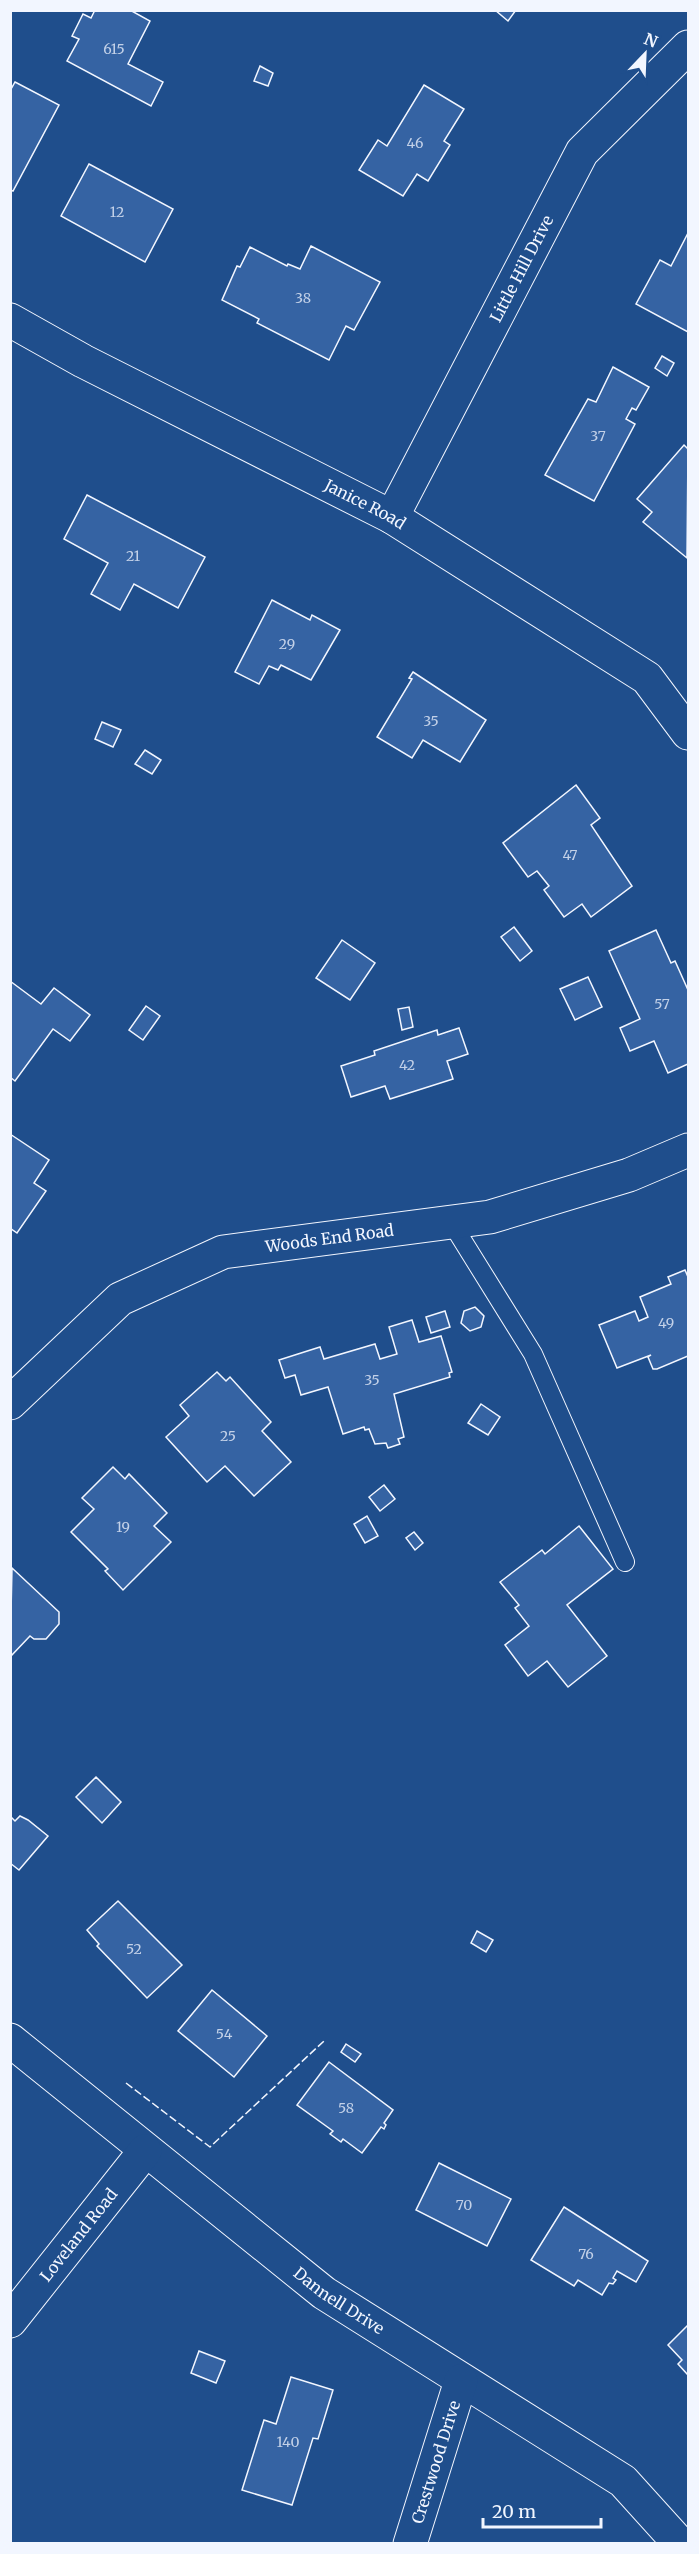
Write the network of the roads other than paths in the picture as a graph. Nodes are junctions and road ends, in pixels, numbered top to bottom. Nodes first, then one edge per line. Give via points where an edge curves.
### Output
1 (688, 46) edge
2 (10, 320) edge
3 (392, 517) junction
4 (688, 733) edge
5 (688, 1150) edge
6 (451, 1222) junction
7 (10, 1403) edge
8 (625, 1562) dead end
9 (10, 2040) edge
10 (145, 2151) junction
11 (10, 2320) edge
12 (460, 2381) junction
13 (410, 2544) edge
14 (680, 2544) edge

1 - 3 street, Little Hill Drive via 582,152
2 - 3 street, Janice Road
3 - 4 street, Janice Road via 647,678
5 - 6 street, Woods End Road via 629,1175 490,1217
6 - 7 street, Woods End Road via 223,1252 120,1299
6 - 8 lane via 533,1354
9 - 10 street, Dannell Drive
10 - 11 street, Loveland Road
10 - 12 street, Dannell Drive via 324,2293
12 - 13 street, Crestwood Drive
12 - 14 street, Dannell Drive via 623,2481

